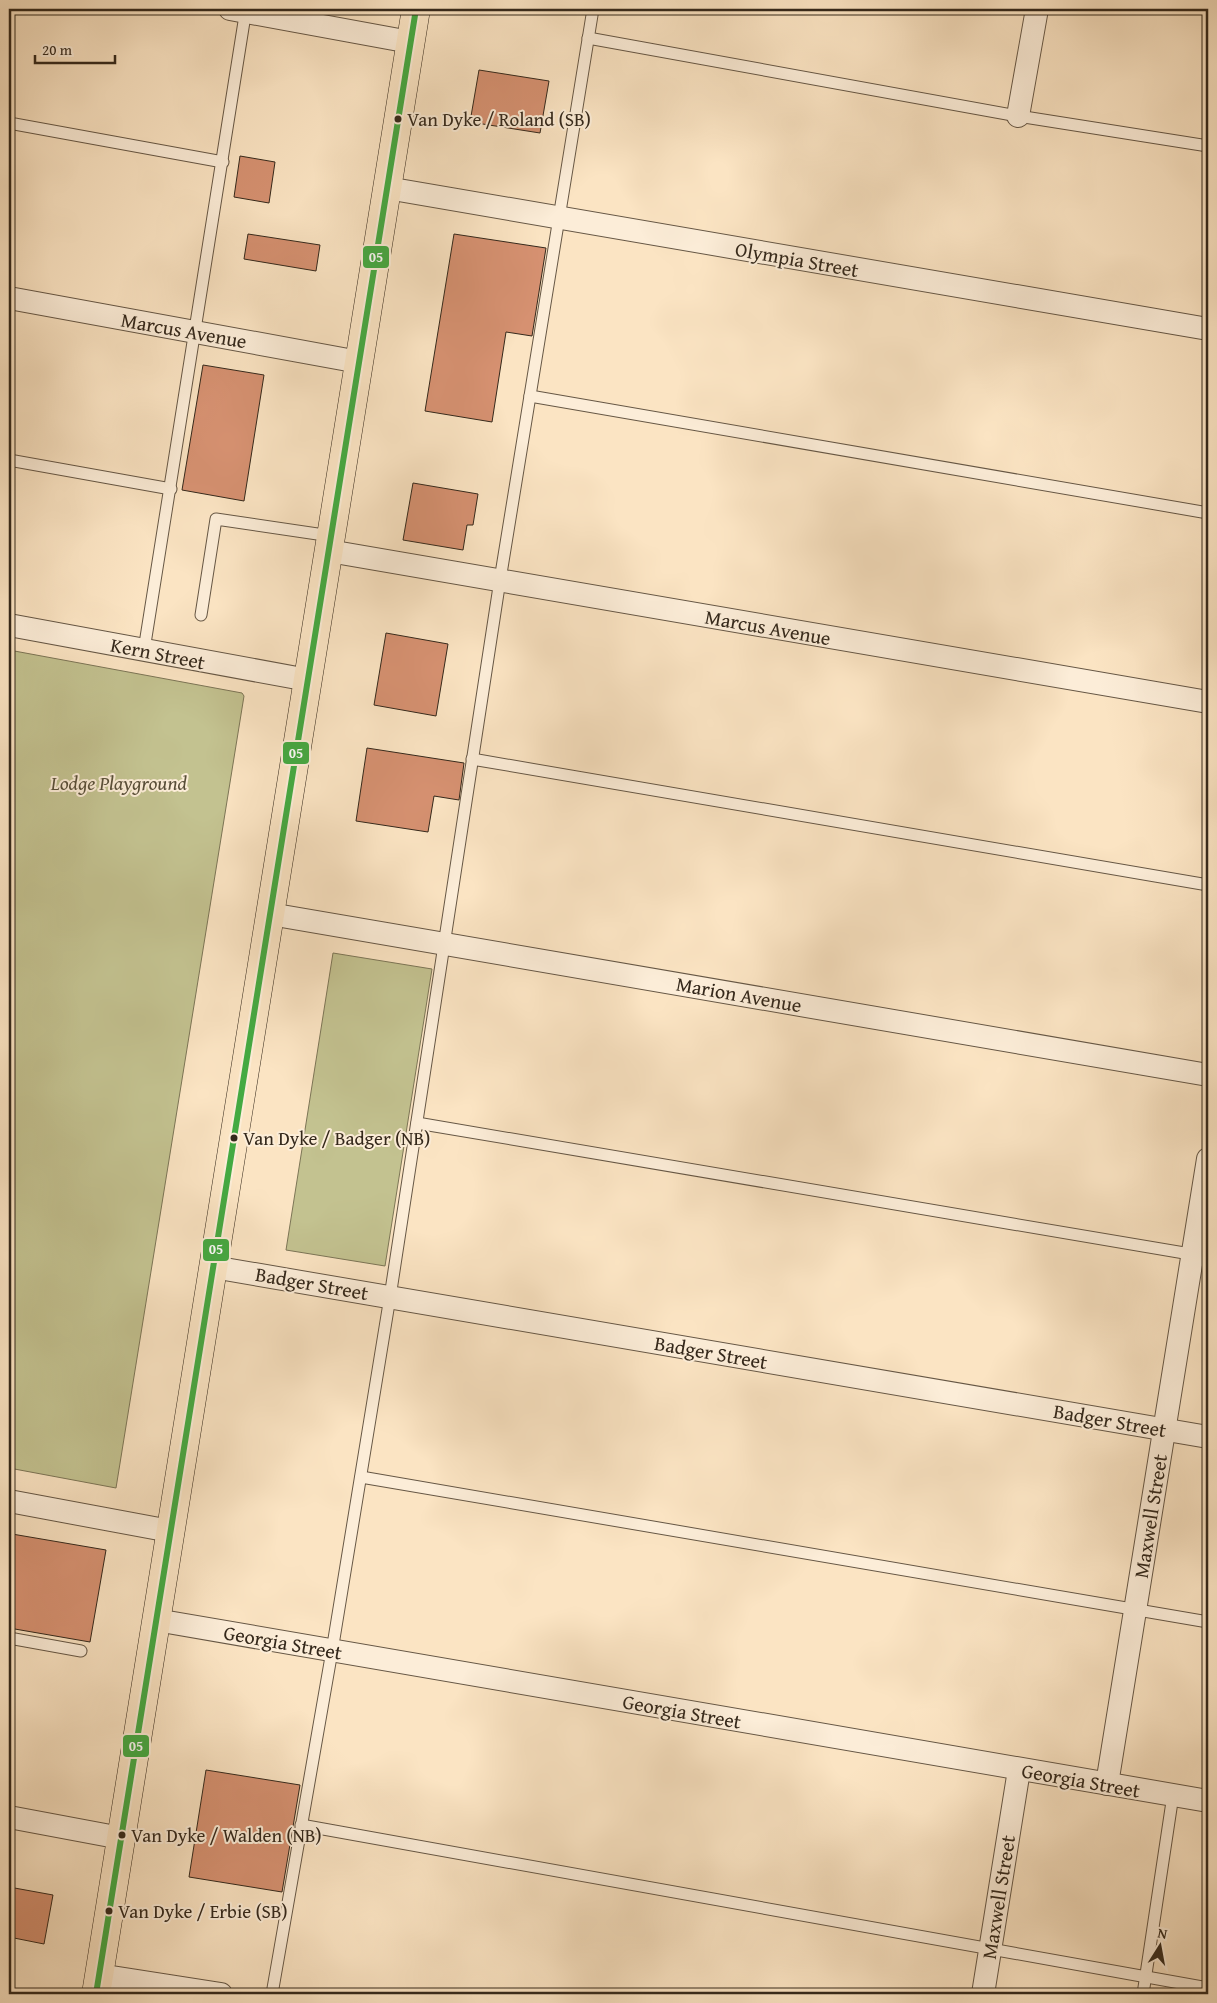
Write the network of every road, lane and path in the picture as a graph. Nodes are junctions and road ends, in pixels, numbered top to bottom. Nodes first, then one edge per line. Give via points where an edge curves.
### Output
1 (416, 9) edge
2 (593, 9) edge
3 (1037, 9) edge
4 (241, 10) edge
5 (588, 38) junction
6 (410, 42) junction
7 (1018, 116) junction
8 (9, 123) edge
9 (1208, 146) edge
10 (223, 162) junction
11 (387, 188) junction
12 (558, 218) junction
13 (9, 298) edge
14 (1208, 329) edge
15 (196, 332) junction
16 (359, 362) junction
17 (530, 396) junction
18 (9, 460) edge
19 (171, 489) junction
20 (1208, 513) edge
21 (330, 543) junction
22 (500, 580) junction
23 (201, 615) dead end
24 (9, 625) edge
25 (144, 650) junction
26 (308, 680) junction
27 (1208, 702) edge
28 (472, 759) junction
29 (1208, 885) edge
30 (270, 914) junction
31 (444, 943) junction
32 (1208, 1076) edge
33 (417, 1123) junction
34 (1208, 1159) edge
35 (1200, 1256) edge
36 (213, 1266) junction
37 (390, 1297) junction
38 (1164, 1430) junction
39 (1208, 1437) edge
40 (361, 1477) junction
41 (9, 1500) edge
42 (170, 1531) junction
43 (1135, 1609) junction
44 (156, 1620) junction
45 (1208, 1622) edge
46 (9, 1638) edge
47 (332, 1650) junction
48 (81, 1651) dead end
49 (1019, 1770) junction
50 (1107, 1784) junction
51 (1173, 1796) junction
52 (1208, 1801) edge
53 (9, 1817) edge
54 (302, 1825) junction
55 (121, 1838) junction
56 (990, 1949) junction
57 (1146, 1976) junction
58 (97, 1985) edge
59 (1208, 1988) edge
60 (221, 1994) edge
61 (272, 1994) edge
62 (983, 1994) edge
63 (1143, 1994) edge

1 - 6 main road
2 - 5 lane
3 - 7 street
4 - 6 street
4 - 10 lane
5 - 7 lane
5 - 12 lane
6 - 11 main road
7 - 9 lane
8 - 10 lane
10 - 15 lane
11 - 12 street, Olympia Street
11 - 16 main road
12 - 14 street, Olympia Street
12 - 17 lane
13 - 15 street, Marcus Avenue
15 - 16 street, Marcus Avenue
15 - 19 lane
16 - 21 main road
17 - 20 lane
17 - 22 lane
18 - 19 lane
19 - 25 lane
21 - 22 street, Marcus Avenue
21 - 23 lane via 216,519
21 - 26 main road
22 - 27 street, Marcus Avenue
22 - 28 lane
24 - 25 street, Kern Street
25 - 26 street, Kern Street
26 - 30 main road
28 - 29 lane
28 - 31 lane
30 - 31 street, Marion Avenue
30 - 36 main road
31 - 32 street, Marion Avenue
31 - 33 lane
33 - 35 lane
33 - 37 lane
34 - 35 street, Maxwell Street
35 - 38 street, Maxwell Street
36 - 37 street, Badger Street
36 - 42 main road
37 - 38 street, Badger Street
37 - 40 lane
38 - 39 street, Badger Street
38 - 43 street, Maxwell Street
40 - 43 lane
40 - 47 lane
41 - 42 street
42 - 44 main road
43 - 45 lane
43 - 50 street, Maxwell Street
44 - 47 street, Georgia Street
44 - 55 main road
46 - 48 lane
47 - 49 street, Georgia Street
47 - 54 lane
49 - 50 street, Georgia Street
49 - 56 street, Maxwell Street
50 - 51 street, Georgia Street
51 - 52 street, Georgia Street
51 - 57 lane
53 - 55 street
54 - 56 lane
54 - 61 lane
55 - 58 main road
56 - 57 lane
56 - 62 street, Maxwell Street
57 - 59 lane
57 - 63 lane
58 - 60 street

